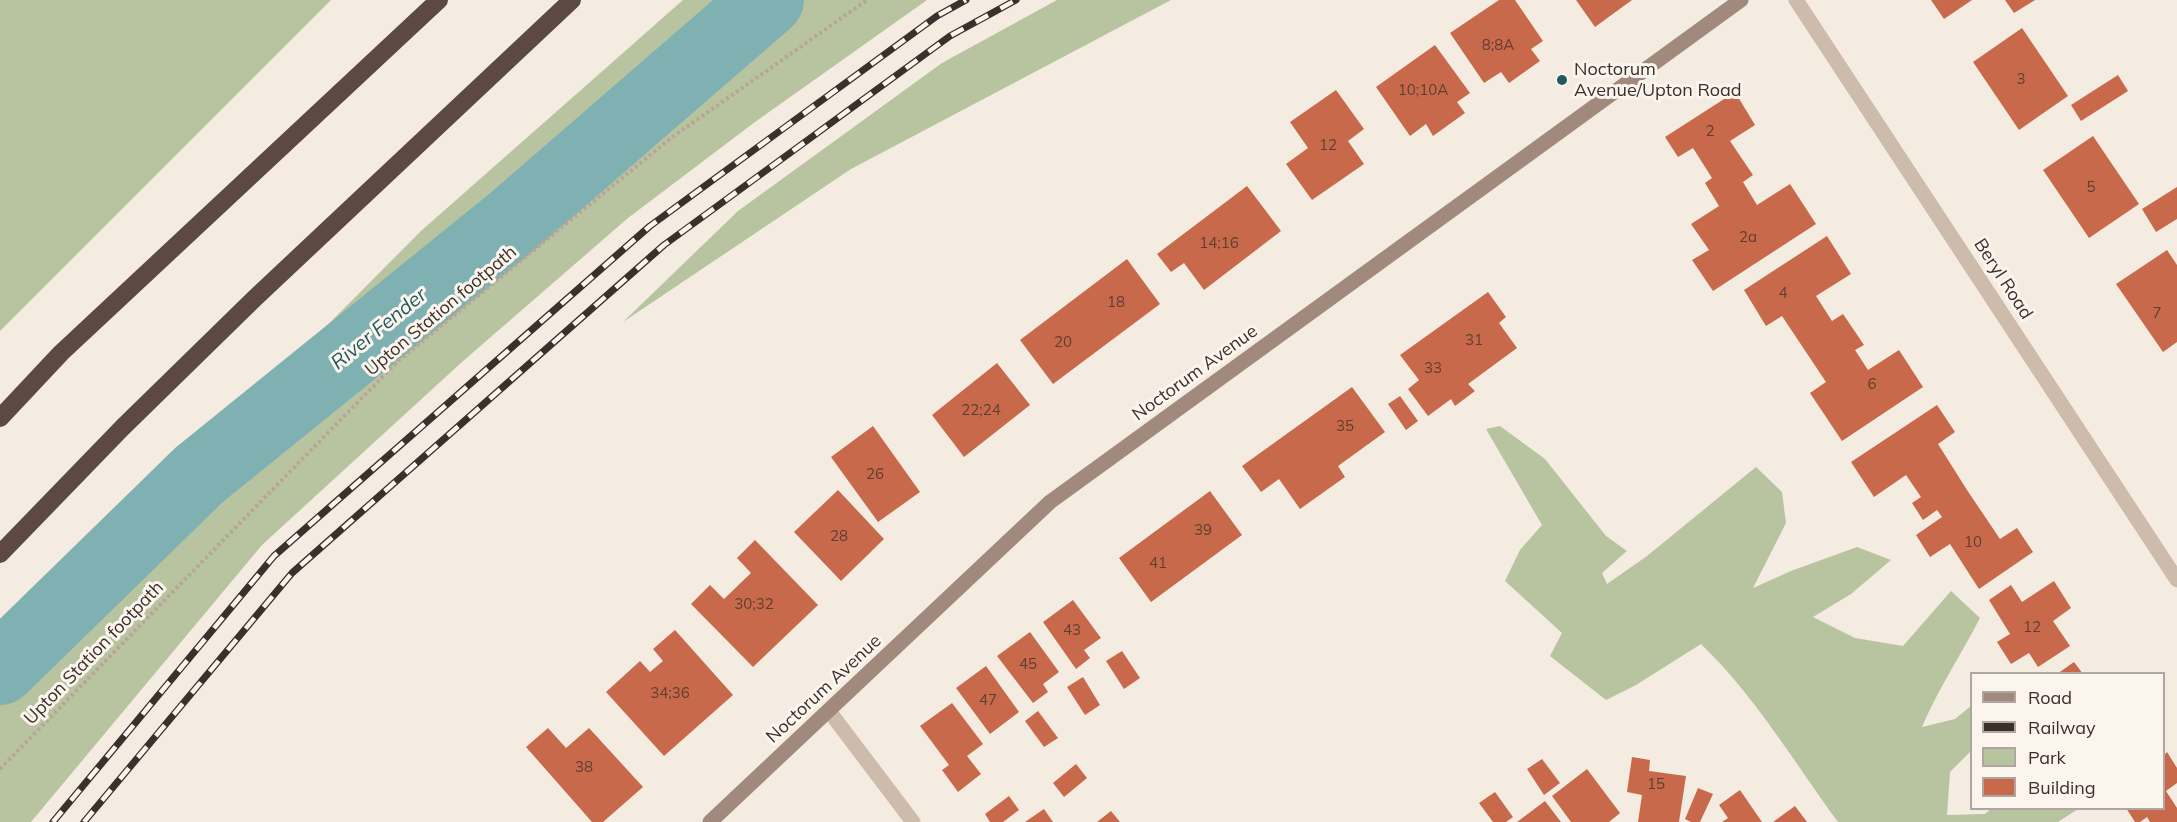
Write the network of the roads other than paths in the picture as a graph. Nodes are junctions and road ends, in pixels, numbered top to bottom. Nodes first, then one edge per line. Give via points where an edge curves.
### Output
1 (439, 0) edge
2 (572, 0) edge
3 (1741, 0) edge
4 (1796, 0) edge
5 (0, 418) edge
6 (0, 555) edge
7 (2177, 580) edge
8 (830, 711) junction
9 (710, 822) edge
10 (913, 822) edge

1 - 5 highway via 61,353
2 - 6 highway via 247,306
3 - 8 street, Noctorum Avenue via 1050,502
4 - 7 street, Beryl Road
8 - 9 street, Noctorum Avenue
8 - 10 street

